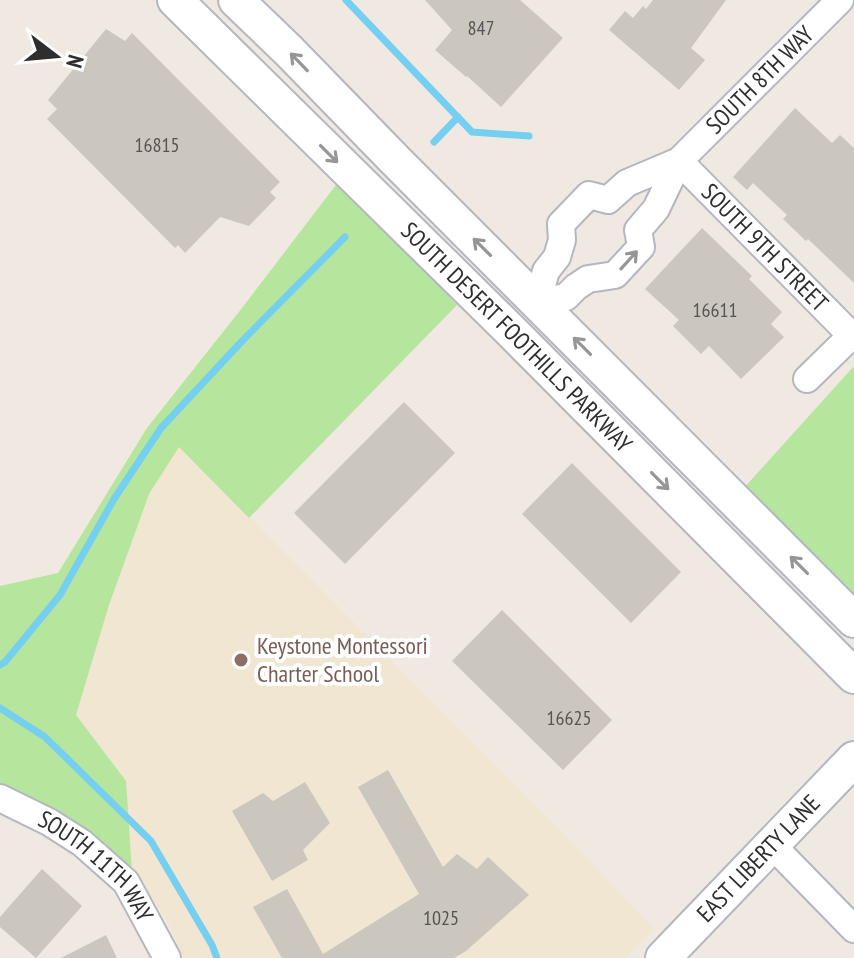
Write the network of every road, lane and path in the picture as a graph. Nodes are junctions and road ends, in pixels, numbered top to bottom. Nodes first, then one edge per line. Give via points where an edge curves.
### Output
1 (175, 0) edge
2 (236, 0) edge
3 (840, 0) edge
4 (679, 161) junction
5 (608, 200) junction
6 (638, 230) junction
7 (562, 240) junction
8 (599, 277) junction
9 (537, 302) junction
10 (853, 334) edge
11 (807, 379) dead end
12 (854, 620) edge
13 (854, 676) edge
14 (854, 759) edge
15 (0, 798) edge
16 (772, 845) junction
17 (854, 929) edge
18 (167, 958) edge
19 (663, 958) edge

1 -> 13 street, SOUTH DESERT FOOTHILLS PARKWAY
9 -> 2 street, SOUTH DESERT FOOTHILLS PARKWAY
3 - 4 street, SOUTH 8TH WAY
4 - 5 street, SOUTH 8TH WAY via 627,183
4 - 6 street, SOUTH 8TH WAY via 656,209
4 - 10 street, SOUTH 9TH STREET
5 - 6 street
5 - 7 street, SOUTH 8TH WAY via 589,195 561,224
8 -> 6 street, SOUTH 8TH WAY via 615,275 641,247
7 - 8 street
7 - 9 street, SOUTH 8TH WAY
8 - 9 street, SOUTH 8TH WAY via 566,297
12 -> 9 street, SOUTH DESERT FOOTHILLS PARKWAY
10 - 11 street, SOUTH 9TH STREET
14 - 16 street, EAST LIBERTY LANE
15 - 18 street, SOUTH 11TH WAY via 82,843 126,882
16 - 17 street
16 - 19 street, EAST LIBERTY LANE

